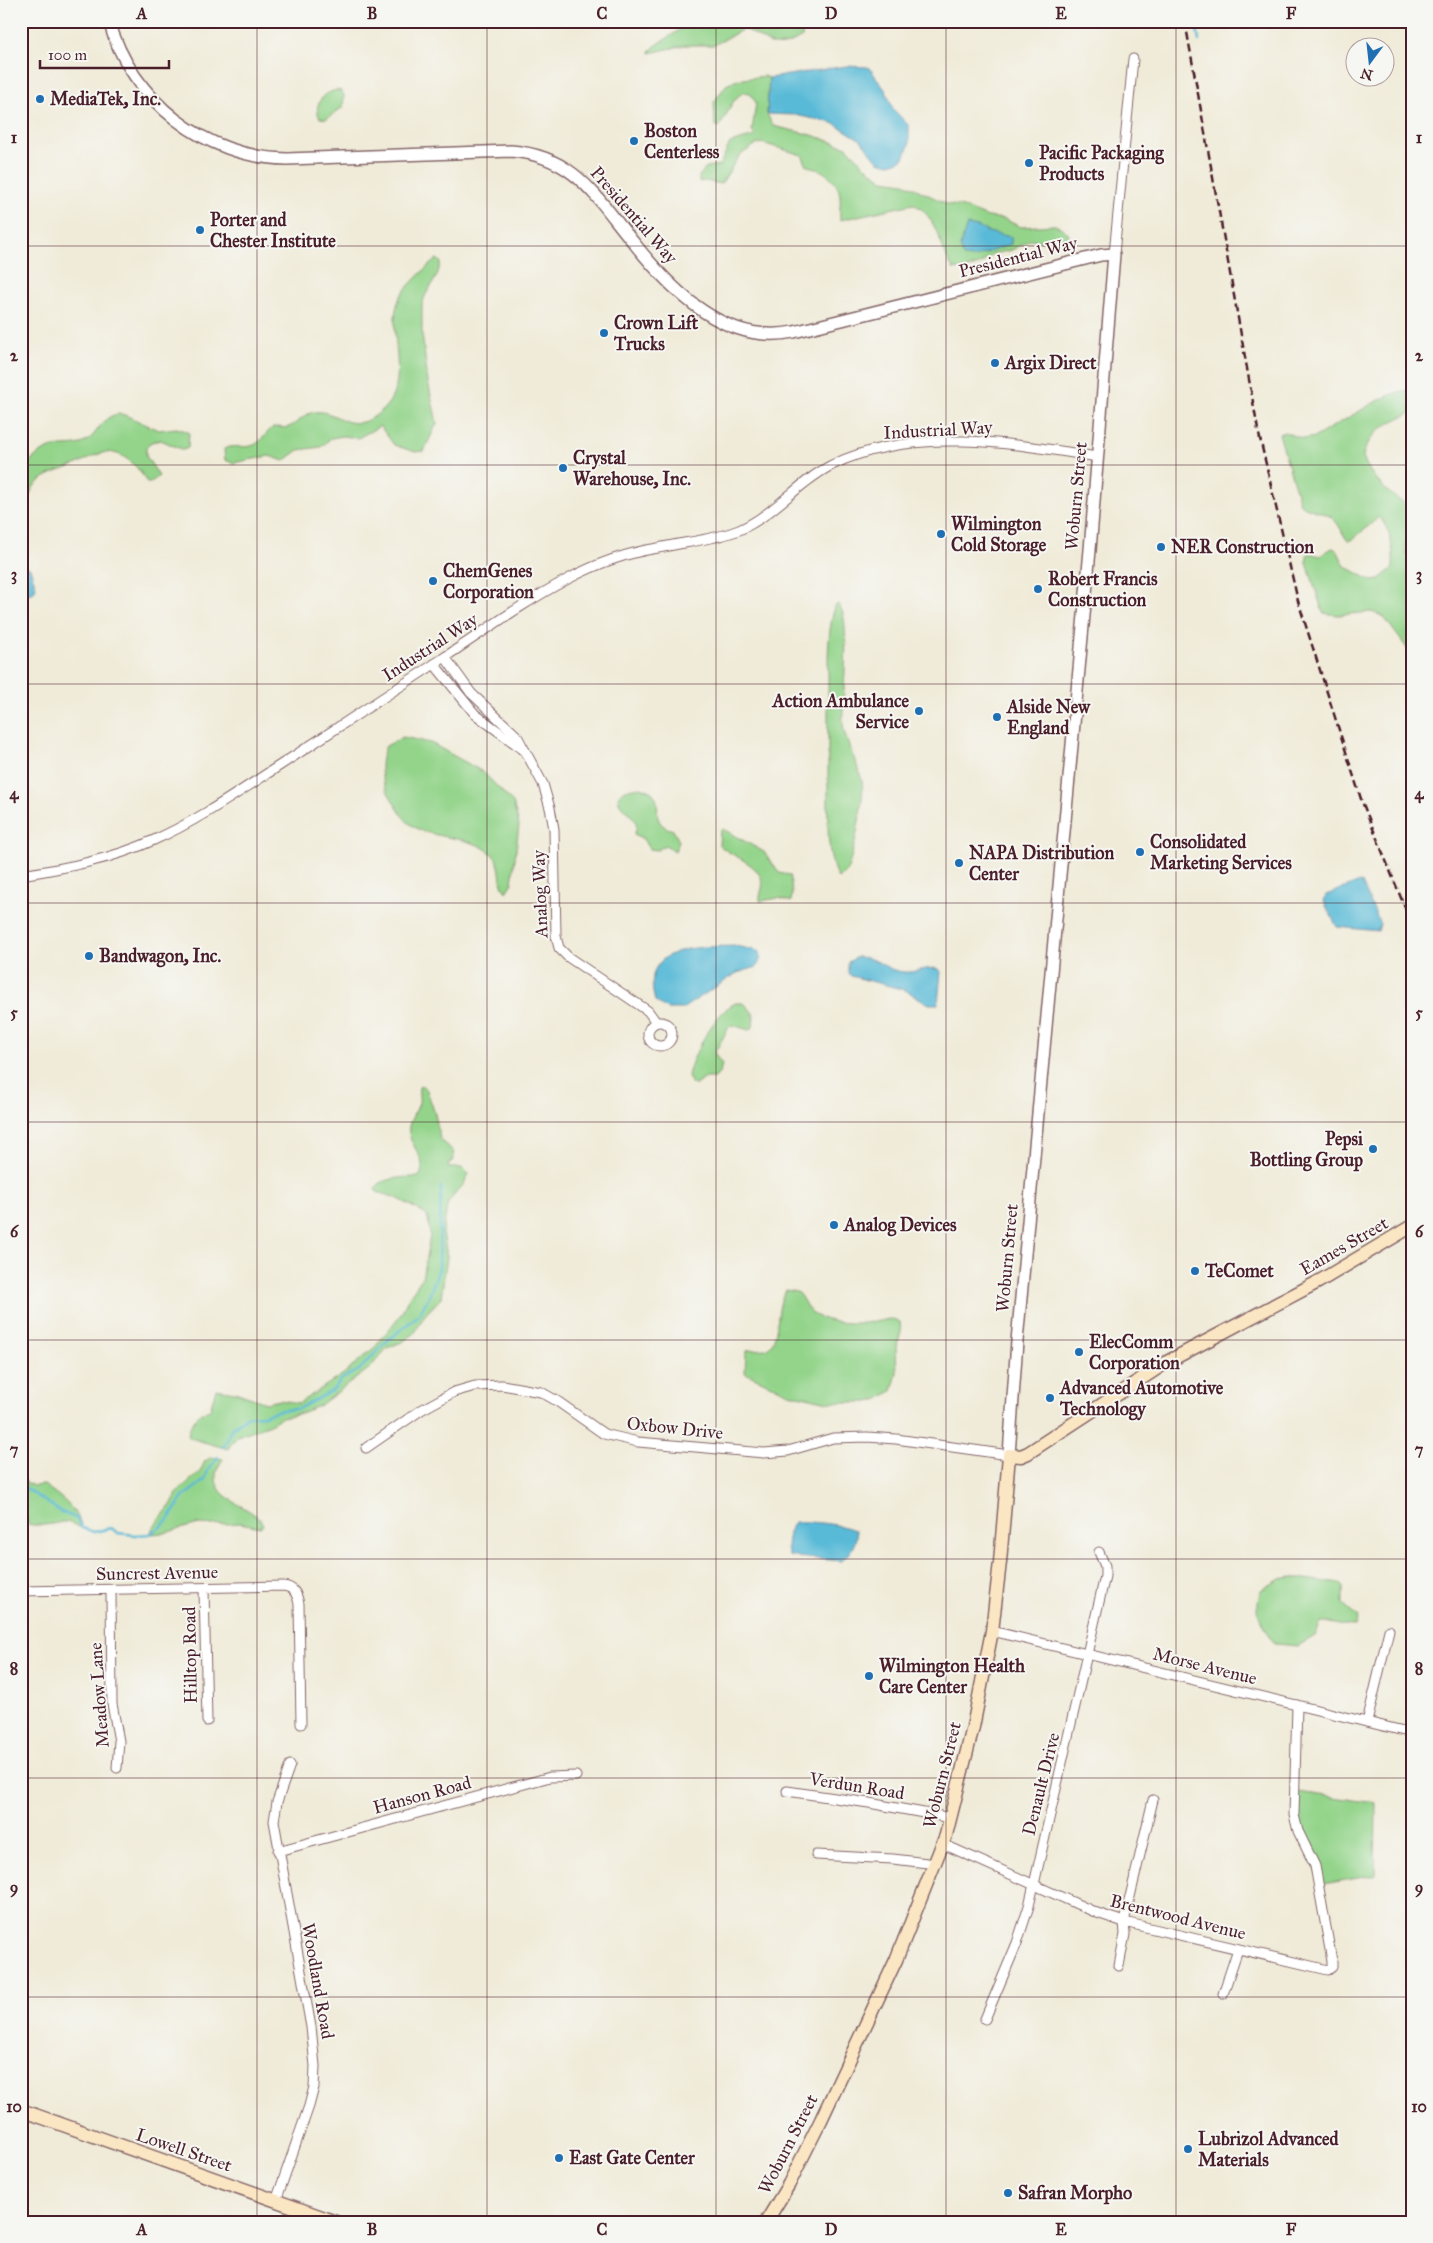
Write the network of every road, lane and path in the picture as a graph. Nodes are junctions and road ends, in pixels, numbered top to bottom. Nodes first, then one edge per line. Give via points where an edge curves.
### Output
1 (109, 21) edge
2 (1133, 58) dead end
3 (1114, 254) junction
4 (1097, 457) junction
5 (444, 657) junction
6 (434, 664) junction
7 (524, 751) junction
8 (21, 876) edge
9 (656, 1022) dead end
10 (1412, 1226) edge
11 (366, 1448) dead end
12 (1009, 1455) junction
13 (1099, 1552) dead end
14 (204, 1589) junction
15 (111, 1590) junction
16 (21, 1591) edge
17 (992, 1630) junction
18 (1389, 1630) dead end
19 (1088, 1654) junction
20 (1297, 1705) junction
21 (208, 1722) dead end
22 (1367, 1722) junction
23 (301, 1724) dead end
24 (1412, 1733) edge
25 (290, 1766) dead end
26 (117, 1768) dead end
27 (576, 1776) dead end
28 (787, 1791) dead end
29 (1153, 1800) dead end
30 (951, 1818) junction
31 (943, 1844) junction
32 (278, 1851) junction
33 (816, 1855) dead end
34 (936, 1864) junction
35 (1034, 1884) junction
36 (1124, 1922) junction
37 (1238, 1949) junction
38 (1119, 1966) dead end
39 (1223, 1994) dead end
40 (985, 2019) dead end
41 (21, 2110) edge
42 (276, 2201) junction
43 (336, 2222) edge
44 (766, 2222) edge

1 - 3 street, Presidential Way via 124,58 151,97 190,130 229,149 287,159 512,151 534,154 558,163 586,183 644,256 685,296 720,322 748,333 772,335 794,332 1091,257
2 - 3 street
3 - 4 street, Woburn Street
4 - 5 street, Industrial Way via 989,442 912,444 858,454 814,475 743,528 638,552 582,572 504,617
4 - 12 street, Woburn Street
5 - 6 street, Industrial Way
5 - 7 street, Analog Way via 472,693 517,736
6 - 7 street, Analog Way via 475,714
6 - 8 street, Industrial Way via 220,804 167,834 117,853
7 - 9 street, Analog Way via 543,784 552,818 559,948 648,1011
10 - 12 main road, Eames Street via 1318,1282 1168,1362 1028,1453
11 - 12 street, Oxbow Drive via 438,1400 470,1387 492,1385 541,1392 604,1434 638,1442 764,1453 788,1451 833,1438 867,1437
12 - 17 main road, Woburn Street
13 - 19 street, Denault Drive via 1106,1572
14 - 15 street, Suncrest Avenue
14 - 21 street, Hilltop Road
14 - 23 street, Suncrest Avenue via 282,1586 297,1594
15 - 16 street, Suncrest Avenue
15 - 26 street, Meadow Lane via 112,1704 119,1741
17 - 19 street, Morse Avenue
17 - 30 main road, Woburn Street
18 - 22 street
19 - 20 street, Morse Avenue
19 - 35 street, Denault Drive
20 - 22 street, Morse Avenue
20 - 37 street, Brentwood Avenue via 1294,1820 1315,1866 1332,1967 1328,1970
22 - 24 street, Morse Avenue
25 - 32 street, Woodland Road via 274,1815
27 - 32 street, Hanson Road via 550,1777
28 - 30 street, Verdun Road
29 - 36 street
30 - 31 main road, Woburn Street
31 - 34 main road, Woburn Street
31 - 35 street, Brentwood Avenue
32 - 42 street, Woodland Road via 316,2066 309,2106
33 - 34 street via 893,1858
34 - 44 main road, Woburn Street via 896,1960 821,2120
35 - 36 street, Brentwood Avenue
35 - 40 street, Denault Drive via 1019,1937
36 - 37 street, Brentwood Avenue
36 - 38 street
37 - 39 street
41 - 42 main road, Lowell Street
42 - 43 main road, Lowell Street

